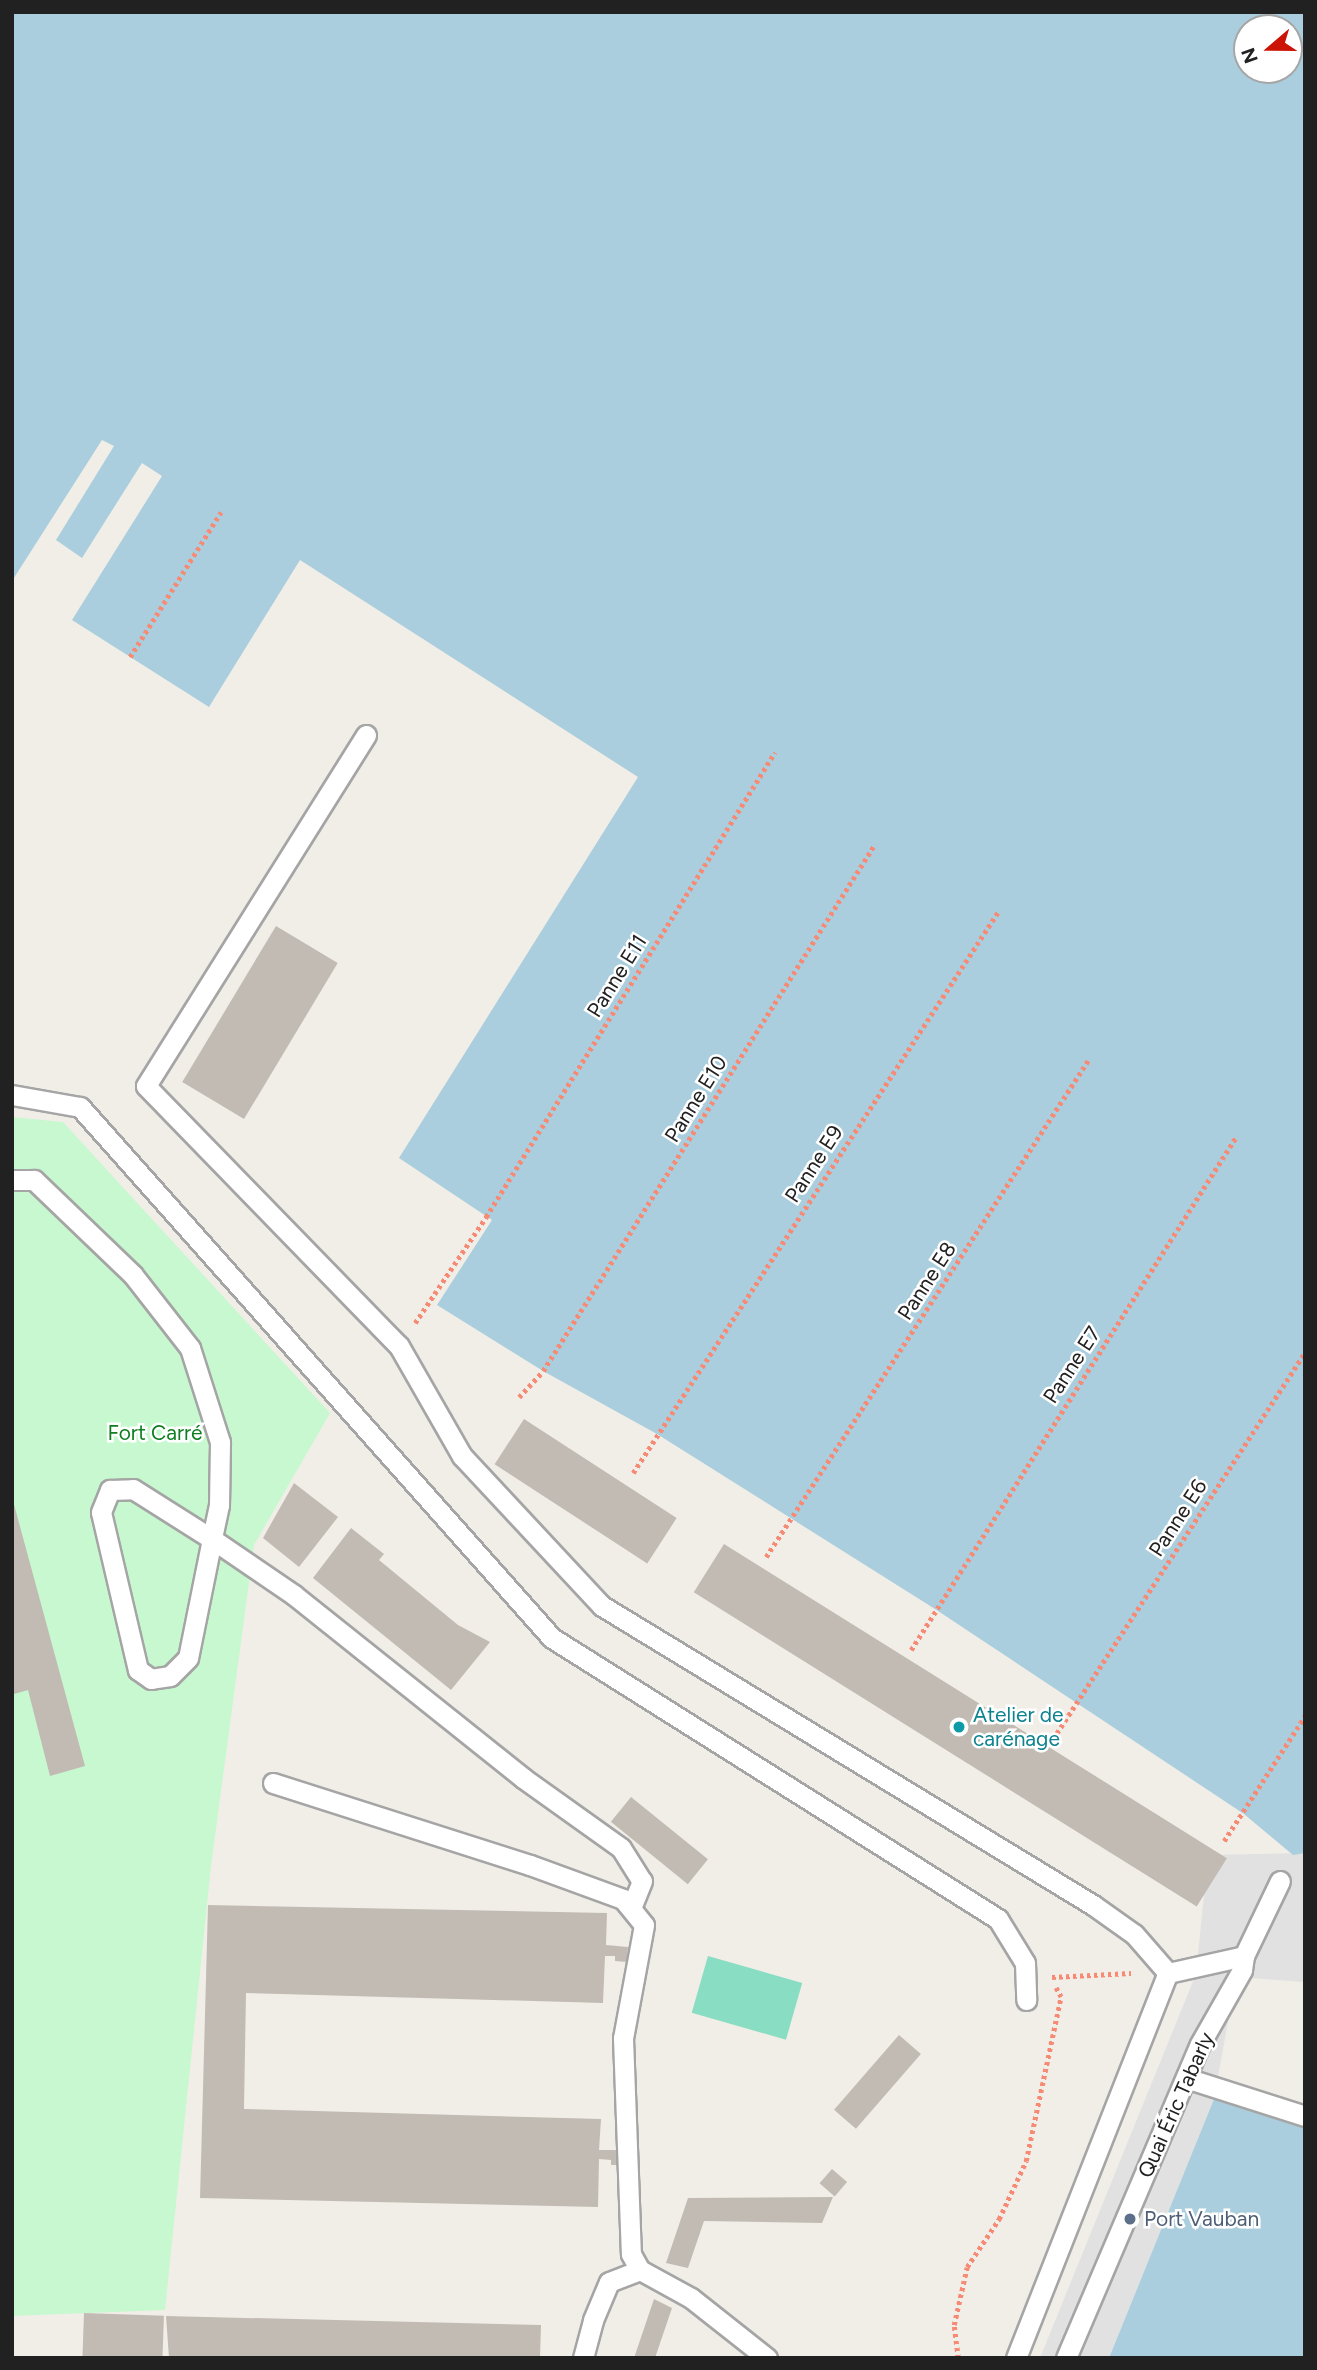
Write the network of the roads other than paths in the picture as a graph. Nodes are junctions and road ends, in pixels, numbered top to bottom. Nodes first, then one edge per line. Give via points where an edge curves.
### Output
1 (366, 735) dead end
2 (12, 1095) edge
3 (12, 1181) edge
4 (212, 1539) junction
5 (273, 1783) dead end
6 (1280, 1881) dead end
7 (631, 1909) junction
8 (1243, 1963) junction
9 (1168, 1973) junction
10 (1026, 2000) dead end
11 (1186, 2078) junction
12 (1305, 2116) edge
13 (640, 2270) junction
14 (583, 2358) edge
15 (767, 2358) edge
16 (1016, 2358) edge
17 (1066, 2358) edge

1 - 9 lane via 146,1086 399,1346 462,1456 602,1606 1093,1906 1134,1934
2 - 10 lane via 80,1107 552,1638 998,1919 1025,1963
3 - 4 lane via 34,1180 133,1275 190,1348 220,1442 219,1505
4 - 4 lane via 188,1658 170,1676 151,1679 138,1670 101,1512 110,1490 133,1489
4 - 7 lane via 294,1595 523,1778 621,1848 642,1881
5 - 7 lane via 530,1865 623,1899
6 - 8 lane, Quai Éric Tabarly
7 - 13 lane via 645,1925 623,2038 631,2254
8 - 9 lane
8 - 11 lane, Quai Éric Tabarly
9 - 16 lane
11 - 12 lane
11 - 17 lane, Quai Éric Tabarly
13 - 14 lane via 609,2282
13 - 15 lane via 691,2298

